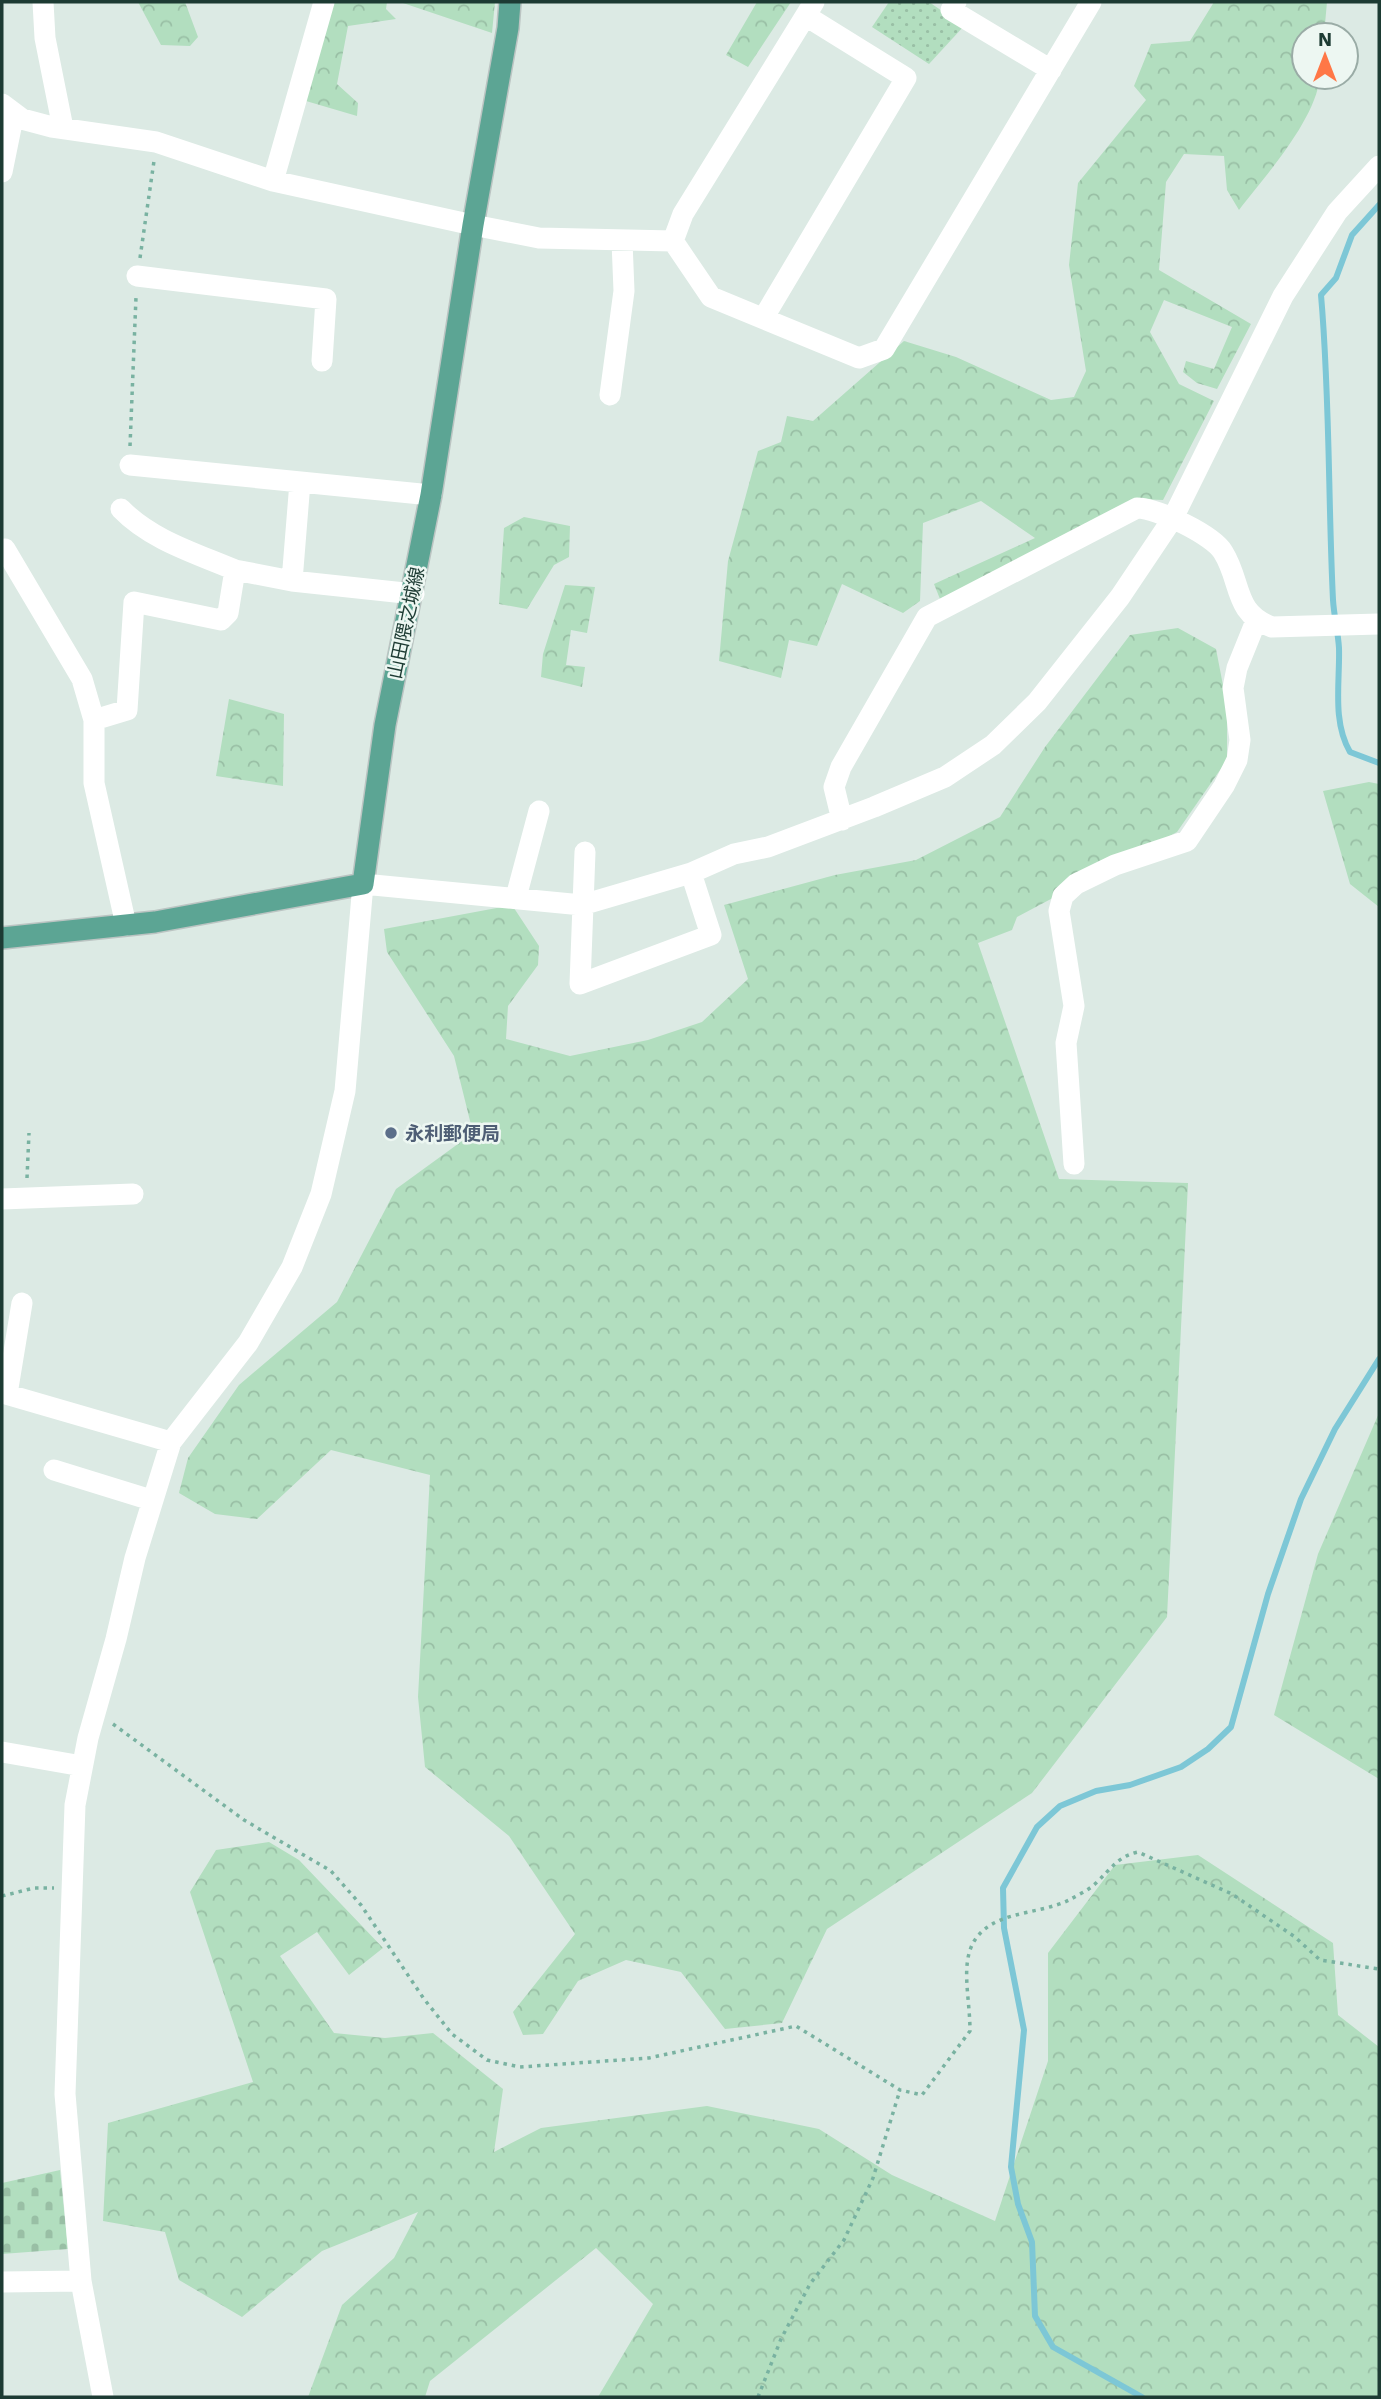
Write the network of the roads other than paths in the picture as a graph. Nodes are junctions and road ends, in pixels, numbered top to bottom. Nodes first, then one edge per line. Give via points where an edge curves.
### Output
1 (43, 2) edge
2 (324, 2) edge
3 (510, 2) edge
4 (956, 2) edge
5 (1091, 2) edge
6 (810, 9) edge
7 (1051, 70) junction
8 (8, 108) edge
9 (63, 128) junction
10 (1379, 166) edge
11 (2, 172) edge
12 (273, 181) junction
13 (473, 225) junction
14 (622, 240) junction
15 (673, 240) junction
16 (137, 276) road end
17 (764, 317) junction
18 (322, 360) dead end
19 (610, 394) dead end
20 (130, 465) road end
21 (300, 482) junction
22 (431, 495) junction
23 (121, 509) dead end
24 (1173, 518) junction
25 (5, 549) dead end
26 (235, 570) junction
27 (292, 581) junction
28 (414, 594) junction
29 (1256, 621) junction
30 (1379, 624) edge
31 (94, 720) junction
32 (539, 811) dead end
33 (842, 820) junction
34 (585, 852) dead end
35 (691, 873) junction
36 (363, 884) junction
37 (516, 897) junction
38 (582, 905) junction
39 (126, 925) junction
40 (2, 938) edge
41 (1074, 1164) dead end
42 (133, 1194) dead end
43 (12, 1198) edge
44 (22, 1303) dead end
45 (5, 1393) edge
46 (171, 1442) junction
47 (54, 1470) dead end
48 (151, 1500) junction
49 (2, 1752) edge
50 (82, 1766) junction
51 (81, 2281) junction
52 (2, 2282) edge
53 (103, 2397) edge

1 - 9 street via 45,38
2 - 12 street
3 - 13 main road, 山田隈之城線
4 - 7 street via 951,10
5 - 7 street
6 - 15 street via 683,214
6 - 17 street via 906,78
7 - 17 street via 884,349 859,358
8 - 9 street via 22,119
8 - 11 street
9 - 12 street via 156,142
10 - 24 street via 1337,212 1283,296
12 - 13 street
13 - 14 street via 538,239
13 - 22 main road, 山田隈之城線
14 - 15 street
14 - 19 street via 624,291
15 - 17 street via 711,297
16 - 18 street via 326,299
20 - 21 street
21 - 22 street
21 - 27 street
22 - 28 main road, 山田隈之城線
23 - 26 street via 163,540
24 - 29 street via 1222,549 1243,605
24 - 33 street via 1120,597 1037,702 993,745 945,776
24 - 33 street via 1152,508 1137,508 926,617 841,767 834,787
25 - 31 street via 82,679
26 - 27 street
26 - 31 street via 228,613 221,620 134,602 127,710
27 - 28 street
28 - 36 main road, 山田隈之城線 via 385,725
29 - 30 street via 1272,626
29 - 41 street via 1233,688 1240,740 1237,760 1187,841 1115,865 1076,884 1063,896 1059,911 1074,1006 1066,1042
31 - 39 street via 94,783
32 - 37 street
33 - 35 street via 768,848 734,853
34 - 38 street
35 - 38 street
35 - 38 street via 711,934 580,984
36 - 37 street
36 - 39 main road
36 - 46 street via 345,1091 321,1194 292,1267 248,1343
37 - 38 street
39 - 40 main road
42 - 43 street
44 - 45 street
45 - 46 street
46 - 48 street
47 - 48 street
48 - 50 street
49 - 50 street
50 - 51 street via 70,1888 65,2094
51 - 52 street
51 - 53 street

